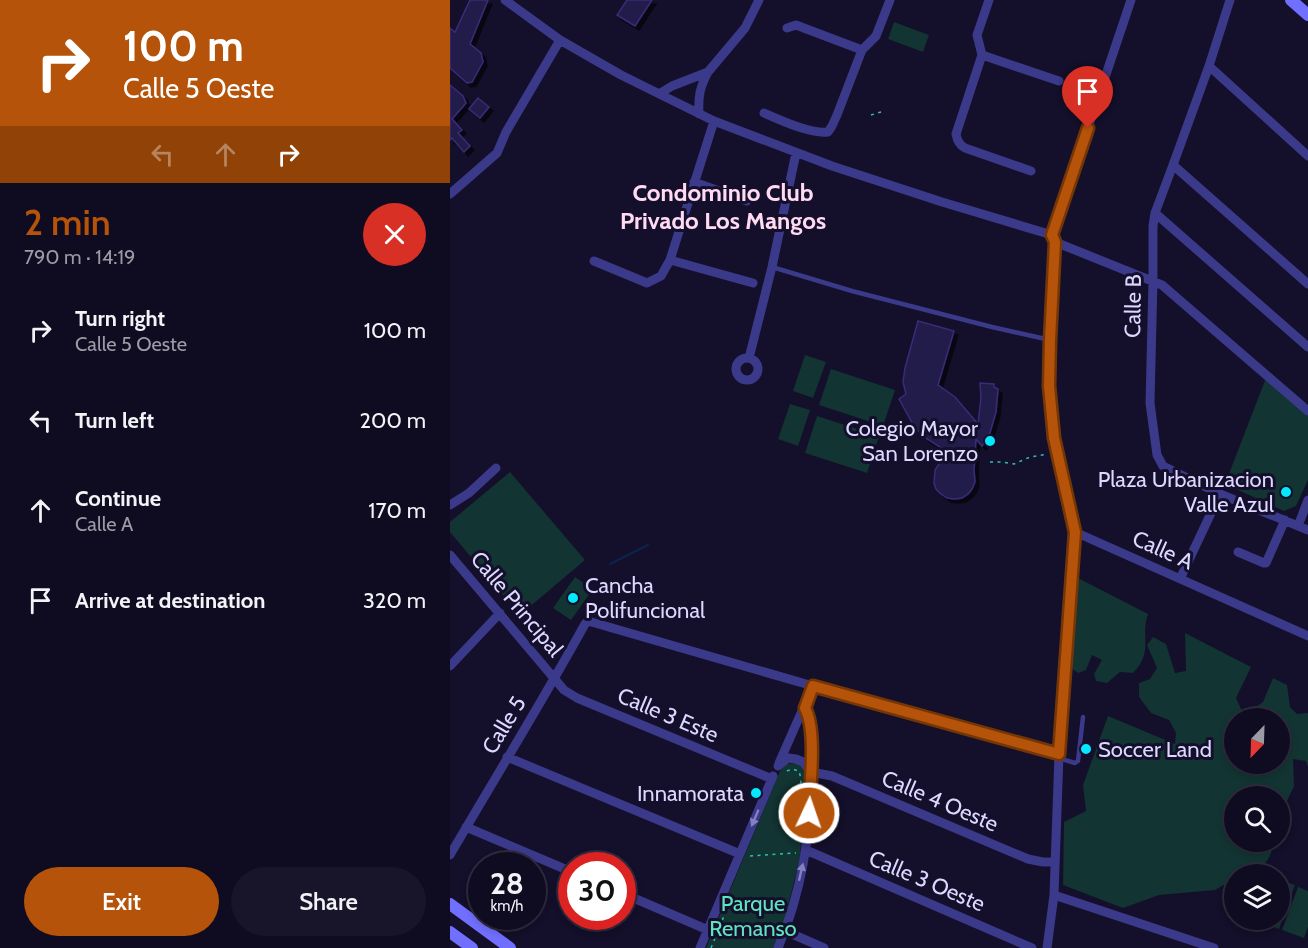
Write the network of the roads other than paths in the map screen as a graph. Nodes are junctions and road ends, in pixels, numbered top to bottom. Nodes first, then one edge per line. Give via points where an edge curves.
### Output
1 (505, 0) edge
2 (759, 0) edge
3 (890, 0) edge
4 (989, 0) edge
5 (1131, 0) edge
6 (1230, 0) edge
7 (1291, 0) edge
8 (1308, 15) edge
9 (787, 28) dead end
10 (560, 40) junction
11 (862, 50) junction
12 (982, 55) junction
13 (1209, 66) junction
14 (708, 72) junction
15 (1059, 81) dead end
16 (659, 94) junction
17 (764, 113) dead end
18 (699, 114) junction
19 (714, 121) junction
20 (796, 153) junction
21 (1308, 156) edge
22 (1173, 165) junction
23 (1031, 171) dead end
24 (694, 182) junction
25 (450, 194) edge
26 (747, 201) dead end
27 (1155, 213) junction
28 (1054, 238) junction
29 (670, 260) junction
30 (594, 261) dead end
31 (772, 267) junction
32 (1153, 281) junction
33 (753, 283) dead end
34 (1308, 284) edge
35 (1050, 340) junction
36 (1308, 347) edge
37 (749, 358) dead end
38 (1308, 411) edge
39 (496, 468) dead end
40 (1220, 494) junction
41 (1308, 500) edge
42 (450, 505) edge
43 (1285, 520) junction
44 (1298, 526) junction
45 (1308, 530) edge
46 (1075, 532) junction
47 (1238, 552) dead end
48 (450, 555) edge
49 (1180, 579) junction
50 (500, 613) junction
51 (1308, 636) edge
52 (450, 666) edge
53 (555, 679) junction
54 (813, 686) junction
55 (805, 708) junction
56 (1083, 717) dead end
57 (1059, 756) junction
58 (507, 757) junction
59 (782, 769) junction
60 (811, 772) junction
61 (772, 779) junction
62 (466, 827) junction
63 (801, 852) junction
64 (450, 855) edge
65 (740, 855) junction
66 (1055, 862) junction
67 (558, 866) edge
68 (1054, 895) junction
69 (636, 899) edge
70 (450, 903) edge
71 (708, 930) junction
72 (785, 931) junction
73 (450, 932) edge
74 (472, 948) edge
75 (510, 948) edge
76 (700, 948) edge
77 (778, 948) edge
78 (824, 948) edge
79 (1032, 948) edge
80 (1047, 948) edge
81 (1214, 948) edge

1 - 10 street
2 - 14 street via 745,28
3 - 11 street via 876,36
4 - 12 street via 977,35
5 - 28 street
6 - 13 street, Calle B
7 - 8 street
9 - 11 street via 796,26
10 - 16 street
10 - 25 street via 497,153
11 - 17 street via 828,132 820,133
12 - 15 street
12 - 23 street via 957,139 965,148
13 - 21 street
13 - 22 street, Calle B
14 - 16 street
14 - 18 street via 701,86
16 - 18 street
18 - 19 street
19 - 20 street
19 - 24 street
20 - 28 street
20 - 31 street
22 - 27 street, Calle B
22 - 34 street
24 - 26 street
24 - 29 street
27 - 32 street, Calle B
27 - 36 street
28 - 32 street
28 - 35 street
29 - 30 street via 661,276 648,283
29 - 33 street
31 - 35 lane
31 - 37 street
32 - 38 street via 1170,291
32 - 40 street, Calle B via 1150,403 1157,455 1163,466
35 - 46 street via 1048,375 1054,438
39 - 42 street
40 - 43 street, Calle B
40 - 49 street
41 - 44 street
43 - 44 street, Calle B
43 - 47 street via 1266,563
44 - 45 street, Calle B
46 - 49 street, Calle A
46 - 57 street
48 - 50 street, Calle Principal
49 - 51 street, Calle A
50 - 52 street
50 - 53 street, Calle Principal
53 - 54 street, Calle 5 via 586,622 594,622
53 - 58 street, Calle 5
53 - 61 street, Calle 3 Este via 577,698
54 - 55 street
54 - 57 street
55 - 59 street
55 - 60 street via 810,722
56 - 57 lane via 1078,761
57 - 66 street
58 - 62 street, Calle 5
58 - 65 street
59 - 60 street, Calle 4 Oeste via 788,758 803,762
59 - 61 street
60 - 63 street
60 - 66 street, Calle 4 Oeste via 831,776 1028,859
61 -> 65 street
62 - 64 street, Calle 5
62 - 67 street
72 -> 63 street via 802,870
63 - 79 street, Calle 3 Oeste
65 - 71 street
66 - 68 street
68 - 80 street
68 - 81 street
69 - 71 street
70 - 75 street
71 - 76 street
72 - 77 street
72 - 78 street
73 - 74 street

